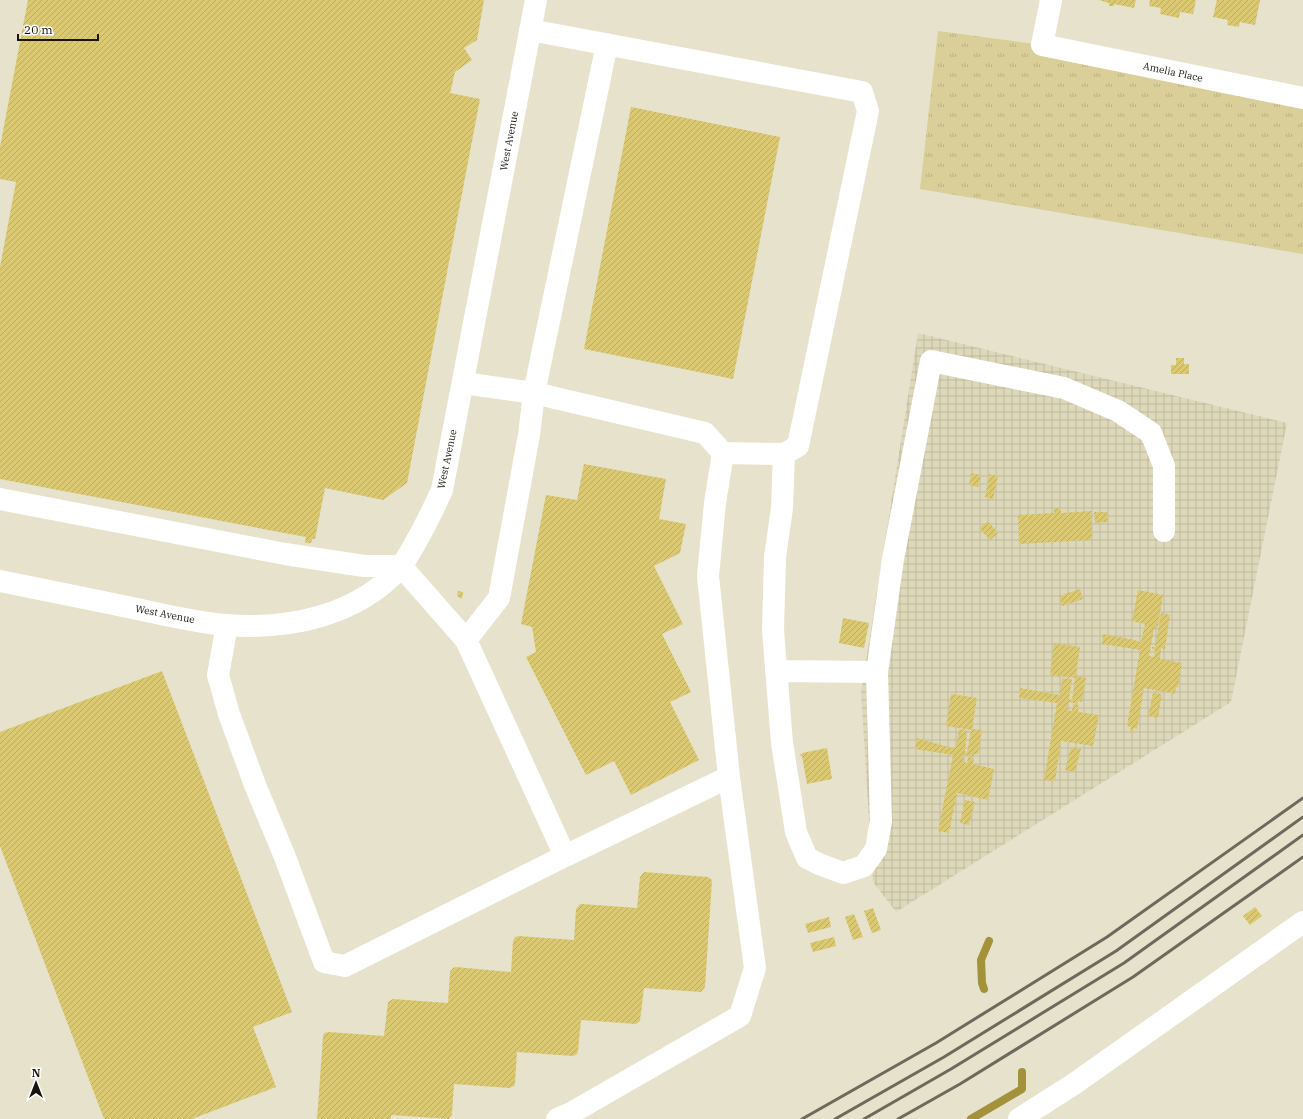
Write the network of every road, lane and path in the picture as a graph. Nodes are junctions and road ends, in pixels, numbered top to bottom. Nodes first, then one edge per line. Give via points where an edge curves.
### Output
1 (536, 0) edge
2 (1051, 0) edge
3 (530, 30) junction
4 (607, 44) junction
5 (1303, 98) edge
6 (463, 383) junction
7 (534, 393) junction
8 (723, 454) junction
9 (784, 454) junction
10 (0, 500) edge
11 (1164, 531) dead end
12 (401, 566) junction
13 (0, 581) edge
14 (226, 625) junction
15 (466, 640) junction
16 (776, 671) junction
17 (877, 672) junction
18 (729, 777) junction
19 (565, 856) junction
20 (1303, 922) edge
21 (557, 1119) edge
22 (1019, 1119) edge

1 - 3 street, West Avenue
2 - 5 street, Amelia Place via 1042,45
3 - 4 street
3 - 6 street, West Avenue
4 - 7 street
4 - 9 street via 862,92 868,112 798,446
6 - 7 street
6 - 12 street, West Avenue via 442,490 425,527
7 - 8 street via 705,433
7 - 15 street via 529,435 499,598
8 - 9 street
8 - 18 street via 708,576
9 - 16 street via 782,508 775,557 773,630
10 - 12 street via 285,554 364,566
11 - 17 street via 1164,466 1151,433 1118,411 1064,388 931,361 893,559
12 - 14 street, West Avenue via 375,591 347,607 321,617 280,625
12 - 15 street
13 - 14 street, West Avenue
14 - 19 street via 218,674 229,714 324,962 345,966
15 - 19 street
16 - 17 street
16 - 17 street via 782,743 796,832 806,858 843,873 864,866 876,849 881,821
18 - 19 street
18 - 21 street via 755,968 740,1016
20 - 22 street via 1074,1084

